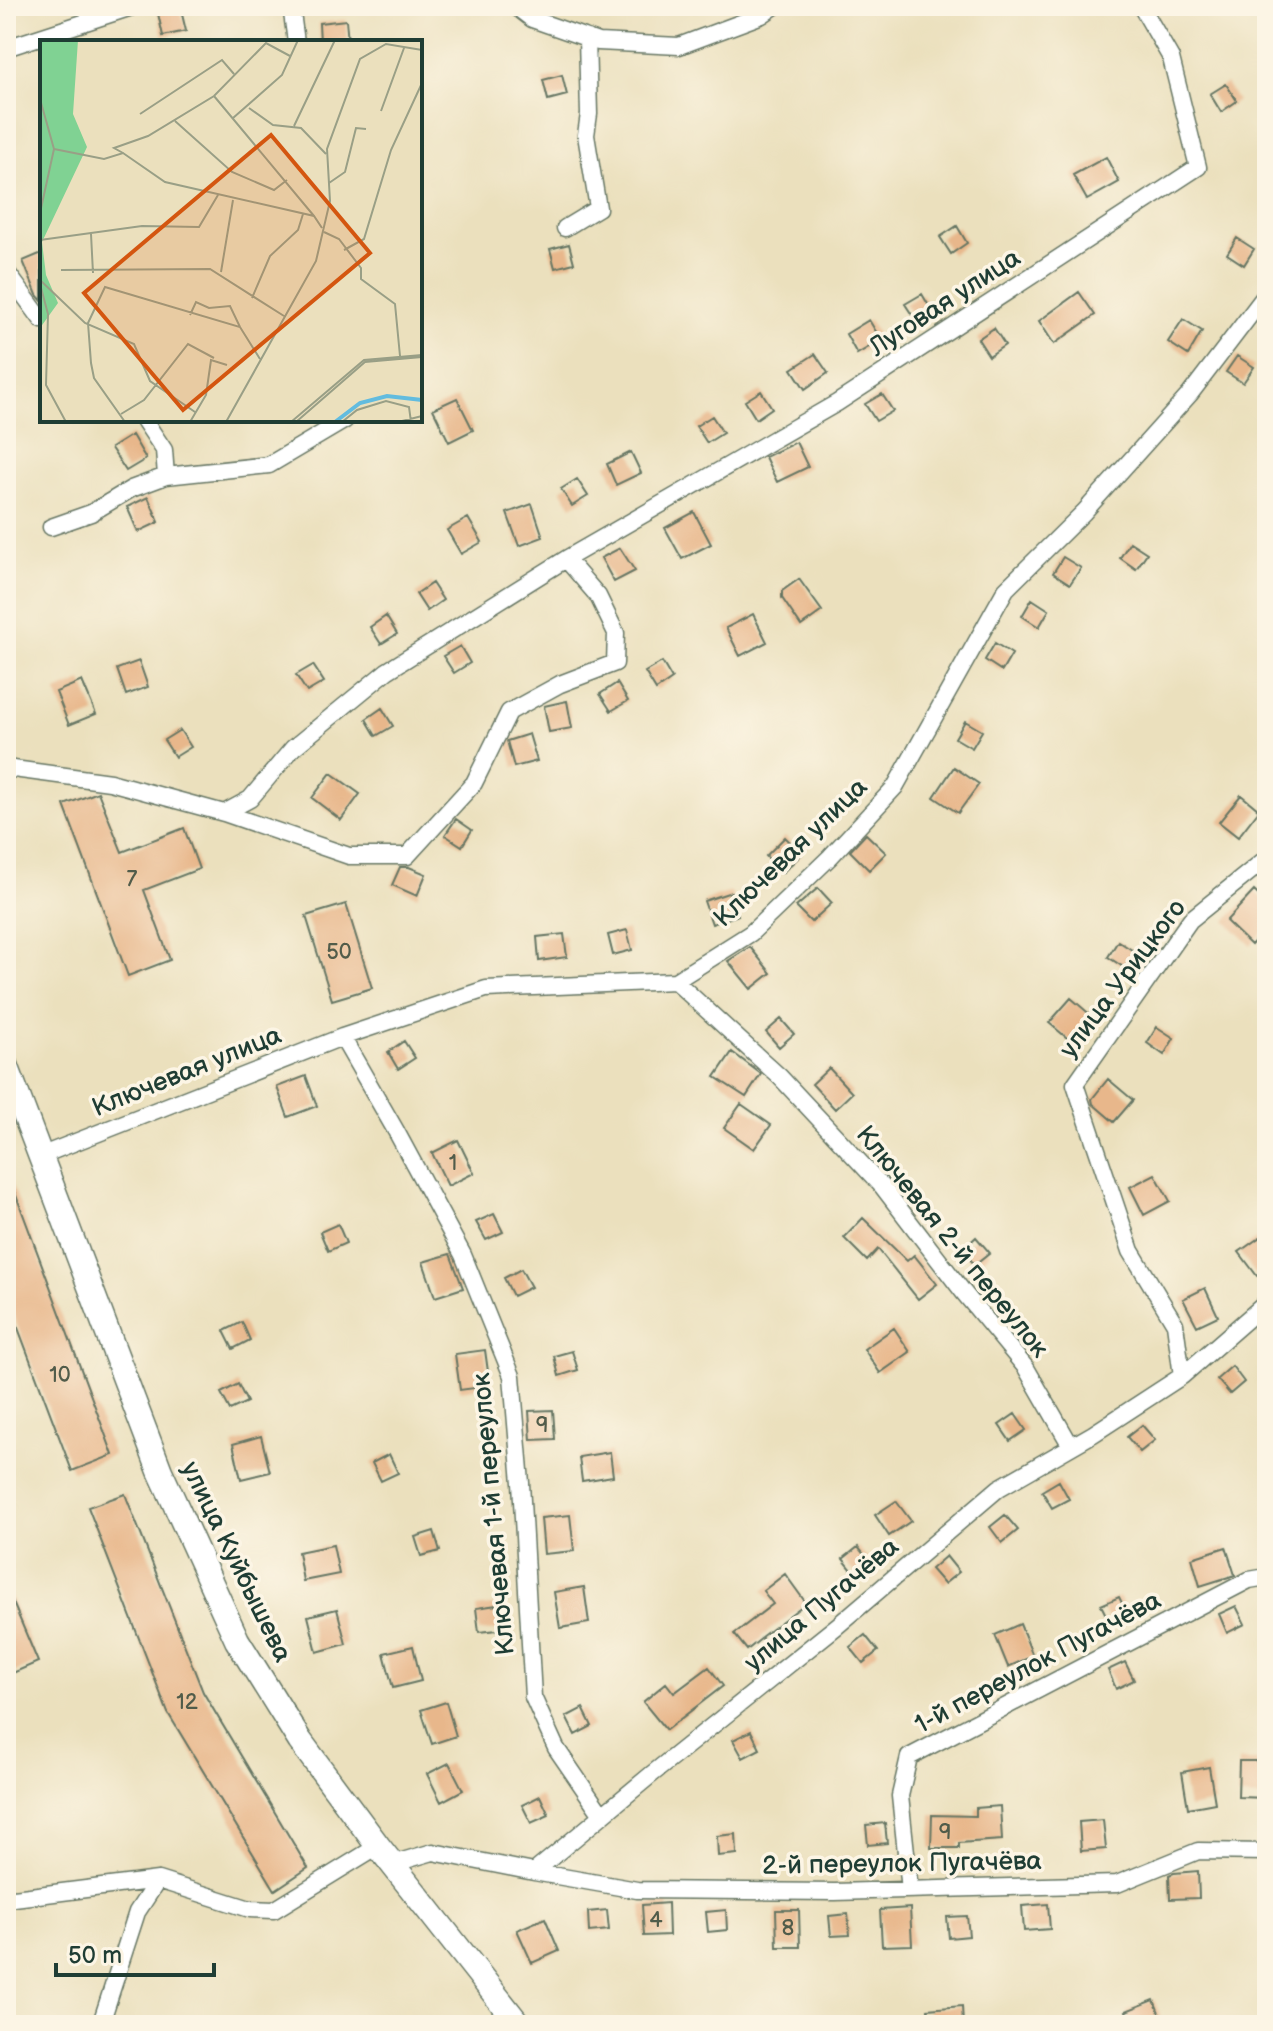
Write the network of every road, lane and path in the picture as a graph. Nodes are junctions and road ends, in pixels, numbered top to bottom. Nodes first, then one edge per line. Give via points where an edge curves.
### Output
1 (135, 6) edge
2 (291, 6) edge
3 (515, 6) edge
4 (775, 6) edge
5 (1141, 6) edge
6 (587, 38) junction
7 (296, 40) edge
8 (6, 48) edge
9 (565, 228) dead end
10 (6, 271) edge
11 (1267, 293) edge
12 (40, 317) edge
13 (145, 422) edge
14 (342, 422) edge
15 (166, 476) junction
16 (51, 527) dead end
17 (566, 559) junction
18 (6, 768) edge
19 (224, 813) junction
20 (1267, 858) edge
21 (675, 981) junction
22 (342, 1037) junction
23 (6, 1065) edge
24 (40, 1156) junction
25 (1267, 1302) edge
26 (1182, 1376) junction
27 (1071, 1446) junction
28 (1267, 1577) edge
29 (602, 1815) junction
30 (1267, 1852) edge
31 (385, 1855) junction
32 (534, 1872) junction
33 (158, 1880) junction
34 (910, 1890) junction
35 (6, 1897) edge
36 (105, 2025) edge
37 (519, 2025) edge

1 - 8 street
2 - 7 street
3 - 6 street via 532,19
4 - 6 street via 679,46
5 - 17 street, Луговая улица via 1171,58 1198,167 837,403
6 - 9 street via 586,135 598,208
10 - 12 street
11 - 21 street, Ключевая улица via 1190,394 1006,589 895,787 751,933
13 - 15 street via 164,450
14 - 15 street via 269,465
15 - 16 street
17 - 19 street, Луговая улица via 387,671 293,748 250,799
17 - 19 street via 598,596 616,633 615,663 560,684 509,712 474,783 407,856 349,856
18 - 19 street via 110,782
20 - 26 street, улица Урицкого via 1190,920 1075,1084 1131,1251 1175,1324
21 - 22 street, Ключевая улица via 486,989
21 - 27 street, Ключевая 2-й переулок via 780,1077 882,1186 1026,1368
22 - 24 street, Ключевая улица
22 - 29 street, Ключевая 1-й переулок via 463,1255 512,1376 533,1697 556,1748
23 - 24 main road, улица Куйбышева
24 - 31 main road, улица Куйбышева via 160,1471 237,1640 300,1741
25 - 26 street, улица Пугачёва
26 - 27 street, улица Пугачёва
27 - 29 street, улица Пугачёва via 999,1488
28 - 34 street, 1-й переулок Пугачёва via 1249,1580 909,1757 900,1796
29 - 32 street, улица Пугачёва
30 - 34 street, 2-й переулок Пугачёва via 1198,1851 1117,1884
31 - 32 street via 433,1852
31 - 33 street via 274,1910 250,1909
31 - 37 main road, улица Куйбышева
32 - 34 street, 2-й переулок Пугачёва via 637,1890
33 - 35 street
33 - 36 street via 137,1912 103,2017

